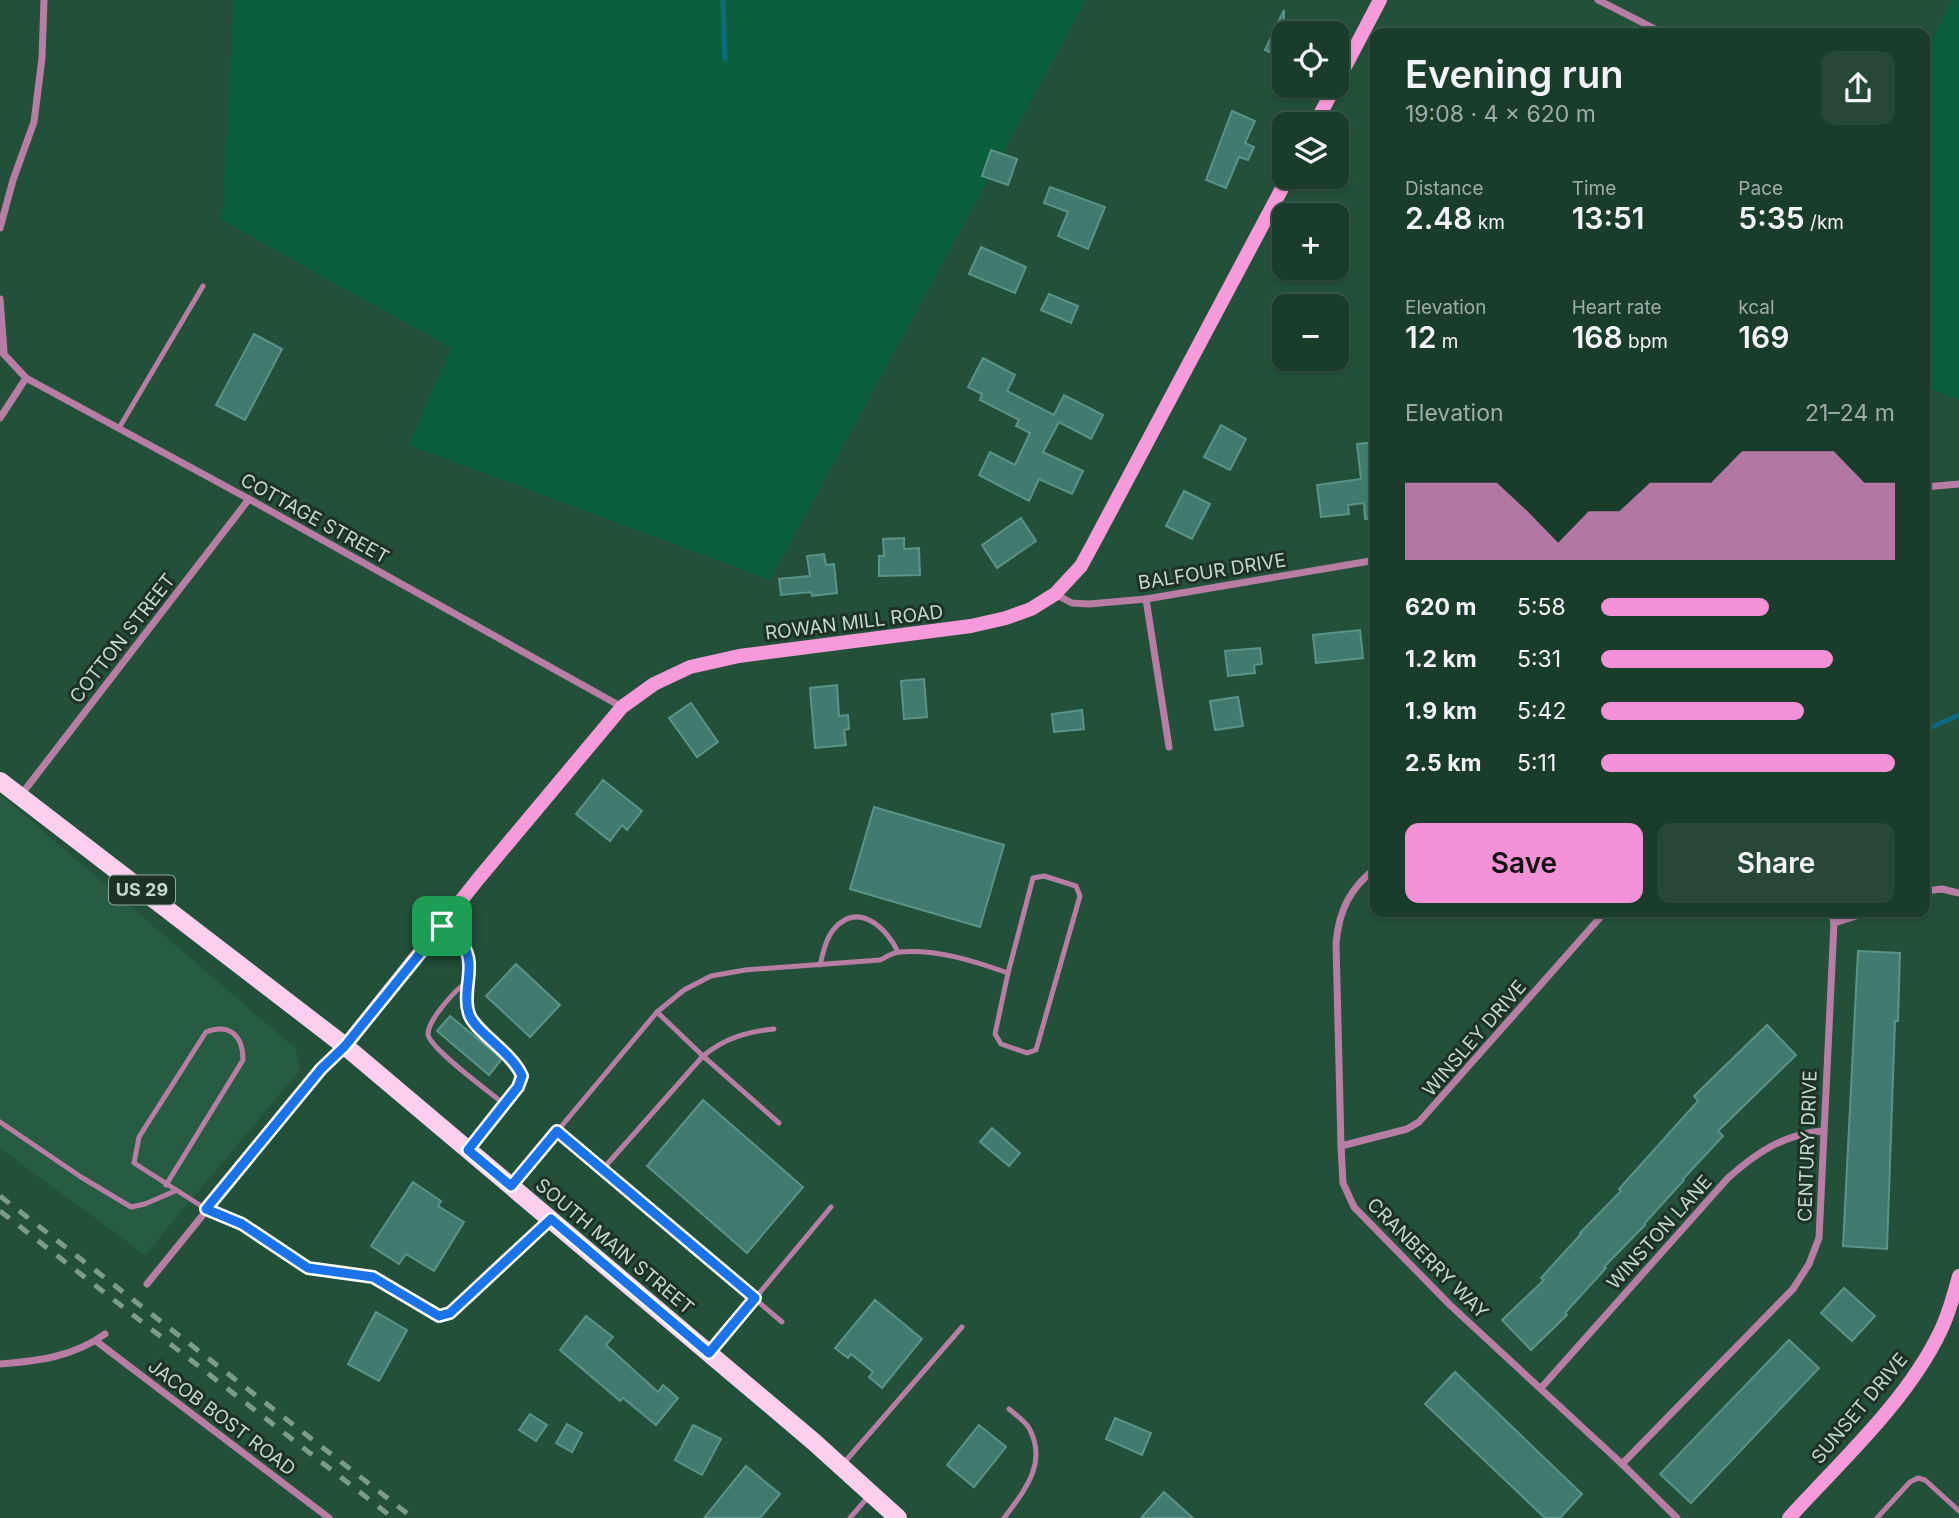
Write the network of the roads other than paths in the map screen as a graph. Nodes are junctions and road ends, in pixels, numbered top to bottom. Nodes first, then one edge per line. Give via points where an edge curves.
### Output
1 (44, 0) edge
2 (1380, 0) edge
3 (1598, 0) edge
4 (1653, 28) edge
5 (1349, 59) edge
6 (1281, 189) edge
7 (0, 228) edge
8 (203, 286) dead end
9 (0, 299) edge
10 (2, 351) edge
11 (26, 378) junction
12 (0, 418) edge
13 (119, 428) junction
14 (1959, 484) edge
15 (1930, 487) edge
16 (249, 499) junction
17 (1370, 561) edge
18 (1055, 594) junction
19 (1146, 599) junction
20 (622, 707) junction
21 (1169, 747) dead end
22 (0, 781) edge
23 (20, 796) junction
24 (1370, 874) edge
25 (1930, 890) edge
26 (1959, 893) edge
27 (1601, 917) edge
28 (1832, 917) edge
29 (1853, 917) edge
30 (1834, 923) junction
31 (442, 926) junction
32 (898, 951) junction
33 (820, 965) junction
34 (1007, 973) junction
35 (467, 981) junction
36 (657, 1012) junction
37 (775, 1029) dead end
38 (345, 1046) junction
39 (703, 1056) junction
40 (504, 1104) junction
41 (0, 1122) edge
42 (779, 1123) dead end
43 (1822, 1130) junction
44 (557, 1131) junction
45 (1341, 1146) junction
46 (468, 1150) junction
47 (603, 1170) junction
48 (166, 1185) junction
49 (511, 1186) junction
50 (175, 1191) junction
51 (831, 1207) dead end
52 (206, 1209) junction
53 (551, 1219) junction
54 (1959, 1276) edge
55 (147, 1283) dead end
56 (755, 1298) junction
57 (782, 1322) dead end
58 (962, 1327) dead end
59 (105, 1334) dead end
60 (96, 1341) junction
61 (709, 1353) junction
62 (0, 1364) edge
63 (1541, 1388) junction
64 (1009, 1409) dead end
65 (1622, 1464) junction
66 (841, 1466) junction
67 (872, 1494) junction
68 (1959, 1510) edge
69 (329, 1518) edge
70 (850, 1518) edge
71 (898, 1518) edge
72 (1004, 1518) edge
73 (1677, 1518) edge
74 (1789, 1518) edge
75 (1877, 1518) edge

1 - 7 street via 34,122
2 - 5 street
3 - 4 street
6 - 18 street, ROWAN MILL ROAD via 1081,566
8 - 13 lane
9 - 10 street
10 - 11 street, COTTAGE STREET
11 - 12 street
11 - 13 street, COTTAGE STREET
13 - 16 street, COTTAGE STREET
14 - 15 street
16 - 20 street, COTTAGE STREET
16 - 23 street, COTTON STREET
17 - 19 street, BALFOUR DRIVE
18 - 19 street, BALFOUR DRIVE via 1072,603 1089,604
18 - 20 street, ROWAN MILL ROAD via 1031,609 971,626 739,656 690,667 654,684
19 - 21 street
20 - 31 street, ROWAN MILL ROAD
22 - 23 main road, SOUTH MAIN STREET / US 29
23 - 38 main road, SOUTH MAIN STREET / US 29
24 - 45 street, CRANBERRY WAY via 1352,890 1338,921
25 - 26 street
27 - 45 street, WINSLEY DRIVE via 1419,1122
28 - 30 street
29 - 30 street
30 - 43 street, CENTURY DRIVE
31 - 35 lane via 463,945 470,961
31 - 38 street, ROWAN MILL ROAD
32 - 33 lane via 880,960
32 - 33 lane via 877,923 861,917 845,920 834,929
32 - 34 lane via 971,960
33 - 36 lane via 711,976
34 - 34 lane via 1032,878 1044,876 1076,886 1080,896 1036,1050 1027,1053 1002,1044 995,1034
35 - 40 lane via 469,1016 517,1065 522,1076
35 - 40 lane via 452,993 428,1030 428,1038
36 - 39 lane
36 - 44 lane
37 - 39 lane via 737,1035
38 - 46 main road, SOUTH MAIN STREET / US 29
38 - 52 street
39 - 42 lane
39 - 47 lane
40 - 46 lane
41 - 50 lane via 131,1207
43 - 63 street, WINSTON LANE via 1801,1133 1755,1154 1728,1178
43 - 65 street, CENTURY DRIVE via 1819,1238 1809,1264 1793,1289
44 - 47 lane
44 - 49 lane
45 - 63 street, CRANBERRY WAY via 1343,1183 1354,1207 1450,1305
46 - 49 main road, SOUTH MAIN STREET / US 29
47 - 56 lane
48 - 48 lane via 134,1163 139,1137 205,1032 217,1028 233,1033 243,1049 243,1060
48 - 50 lane
49 - 53 main road, SOUTH MAIN STREET / US 29
50 - 52 lane
51 - 56 lane
52 - 53 lane via 242,1224 308,1268 373,1277 439,1316 450,1313
52 - 55 street
53 - 61 main road, SOUTH MAIN STREET / US 29
54 - 74 street, SUNSET DRIVE via 1924,1363 1901,1395
56 - 57 lane
56 - 61 lane
58 - 66 lane
59 - 60 street
60 - 62 street via 61,1356
60 - 69 street, JACOB BOST ROAD
61 - 66 main road, SOUTH MAIN STREET / US 29
63 - 65 street, CRANBERRY WAY
64 - 72 lane via 1028,1426 1039,1457 1031,1479
65 - 73 street, CRANBERRY WAY
66 - 67 main road, SOUTH MAIN STREET / US 29
67 - 70 lane
67 - 71 main road, SOUTH MAIN STREET / US 29
68 - 75 lane via 1918,1478

